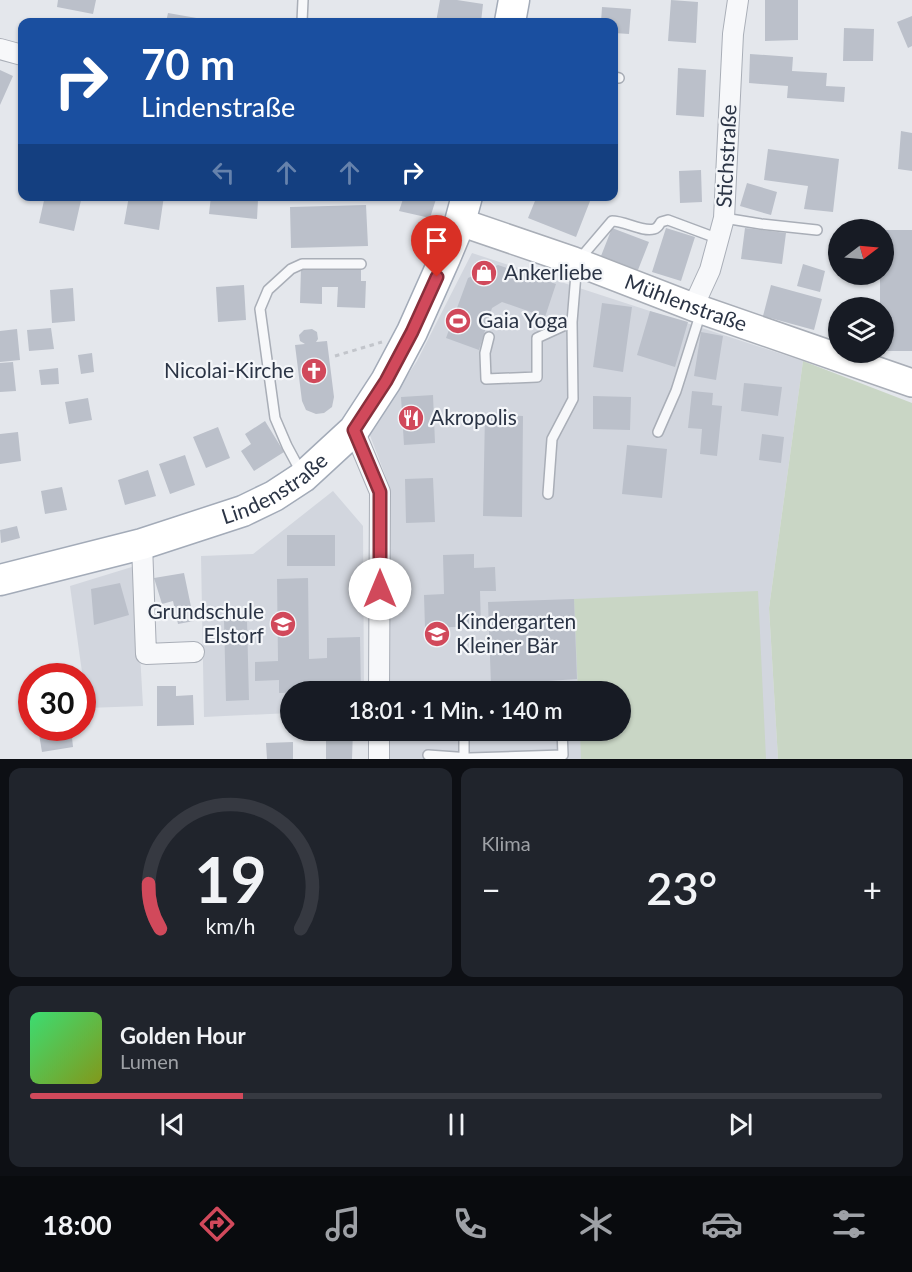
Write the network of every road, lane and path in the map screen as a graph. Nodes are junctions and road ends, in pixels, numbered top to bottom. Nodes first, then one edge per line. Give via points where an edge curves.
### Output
1 (303, 0) edge
2 (514, 0) edge
3 (738, 0) edge
4 (302, 18) edge
5 (511, 18) edge
6 (0, 50) edge
7 (18, 54) edge
8 (464, 209) edge
9 (724, 218) junction
10 (817, 230) dead end
11 (718, 239) junction
12 (577, 262) junction
13 (361, 264) dead end
14 (697, 308) junction
15 (572, 322) junction
16 (412, 332) junction
17 (489, 337) dead end
18 (334, 356) dead end
19 (912, 382) edge
20 (354, 430) junction
21 (658, 432) dead end
22 (303, 477) junction
23 (548, 494) dead end
24 (142, 544) junction
25 (0, 580) edge
26 (194, 652) dead end
27 (379, 681) edge
28 (379, 741) edge
29 (464, 741) edge
30 (562, 741) edge
31 (428, 755) dead end
32 (464, 757) junction
33 (379, 759) edge

1 - 4 lane
2 - 5 main road
3 - 9 street, Stichstraße
6 - 7 street
8 - 12 main road, Mühlenstraße
8 - 16 main road, Lindenstraße
9 - 10 lane
9 - 11 street, Stichstraße
11 - 12 lane via 668,220 654,229 612,221
11 - 14 street, Stichstraße
12 - 14 main road, Mühlenstraße
12 - 15 lane
13 - 22 lane via 296,266 268,290 260,309 275,418
14 - 19 main road, Mühlenstraße
14 - 21 lane via 676,391
15 - 17 lane via 537,338 537,377 486,379
15 - 23 lane via 573,399 552,439
16 - 18 path
16 - 20 main road, Lindenstraße
20 - 22 main road, Lindenstraße
20 - 27 street via 380,492
22 - 24 main road, Lindenstraße via 243,511
24 - 25 main road, Lindenstraße
24 - 26 street via 146,654
28 - 33 street
29 - 32 lane
30 - 32 lane via 563,755
31 - 32 lane

